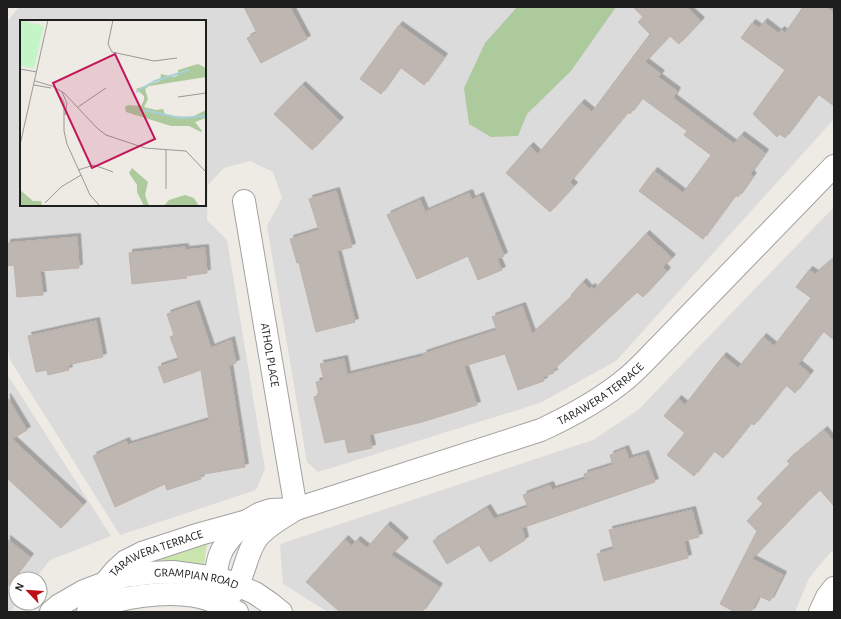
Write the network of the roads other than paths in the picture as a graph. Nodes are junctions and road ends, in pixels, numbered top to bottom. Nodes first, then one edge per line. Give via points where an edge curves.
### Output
1 (834, 166) edge
2 (244, 201) dead end
3 (296, 509) junction
4 (247, 520) junction
5 (216, 578) junction
6 (105, 583) junction
7 (238, 585) junction
8 (834, 588) edge
9 (229, 607) edge
10 (51, 612) edge
11 (88, 612) edge
12 (281, 612) edge
13 (820, 612) edge

1 - 3 street, TARAWERA TERRACE via 645,361 586,407 541,430
2 - 3 street, ATHOL PLACE
3 - 4 street, TARAWERA TERRACE via 271,510
3 - 7 street, TARAWERA TERRACE via 257,538
4 - 5 street, TARAWERA TERRACE via 226,542 217,563
4 - 6 street, TARAWERA TERRACE via 142,554 126,562
5 - 6 street, GRAMPIAN ROAD via 173,572 148,573 125,576
5 - 7 street, GRAMPIAN ROAD
5 - 9 street, TARAWERA TERRACE via 217,592
6 - 10 street, TARAWERA TERRACE via 79,594
7 - 9 street, TARAWERA TERRACE via 230,596
7 - 12 street, GRAMPIAN ROAD via 255,593
8 - 13 street
9 - 11 street, TARAWERA TERRACE via 199,597 178,594 137,597

